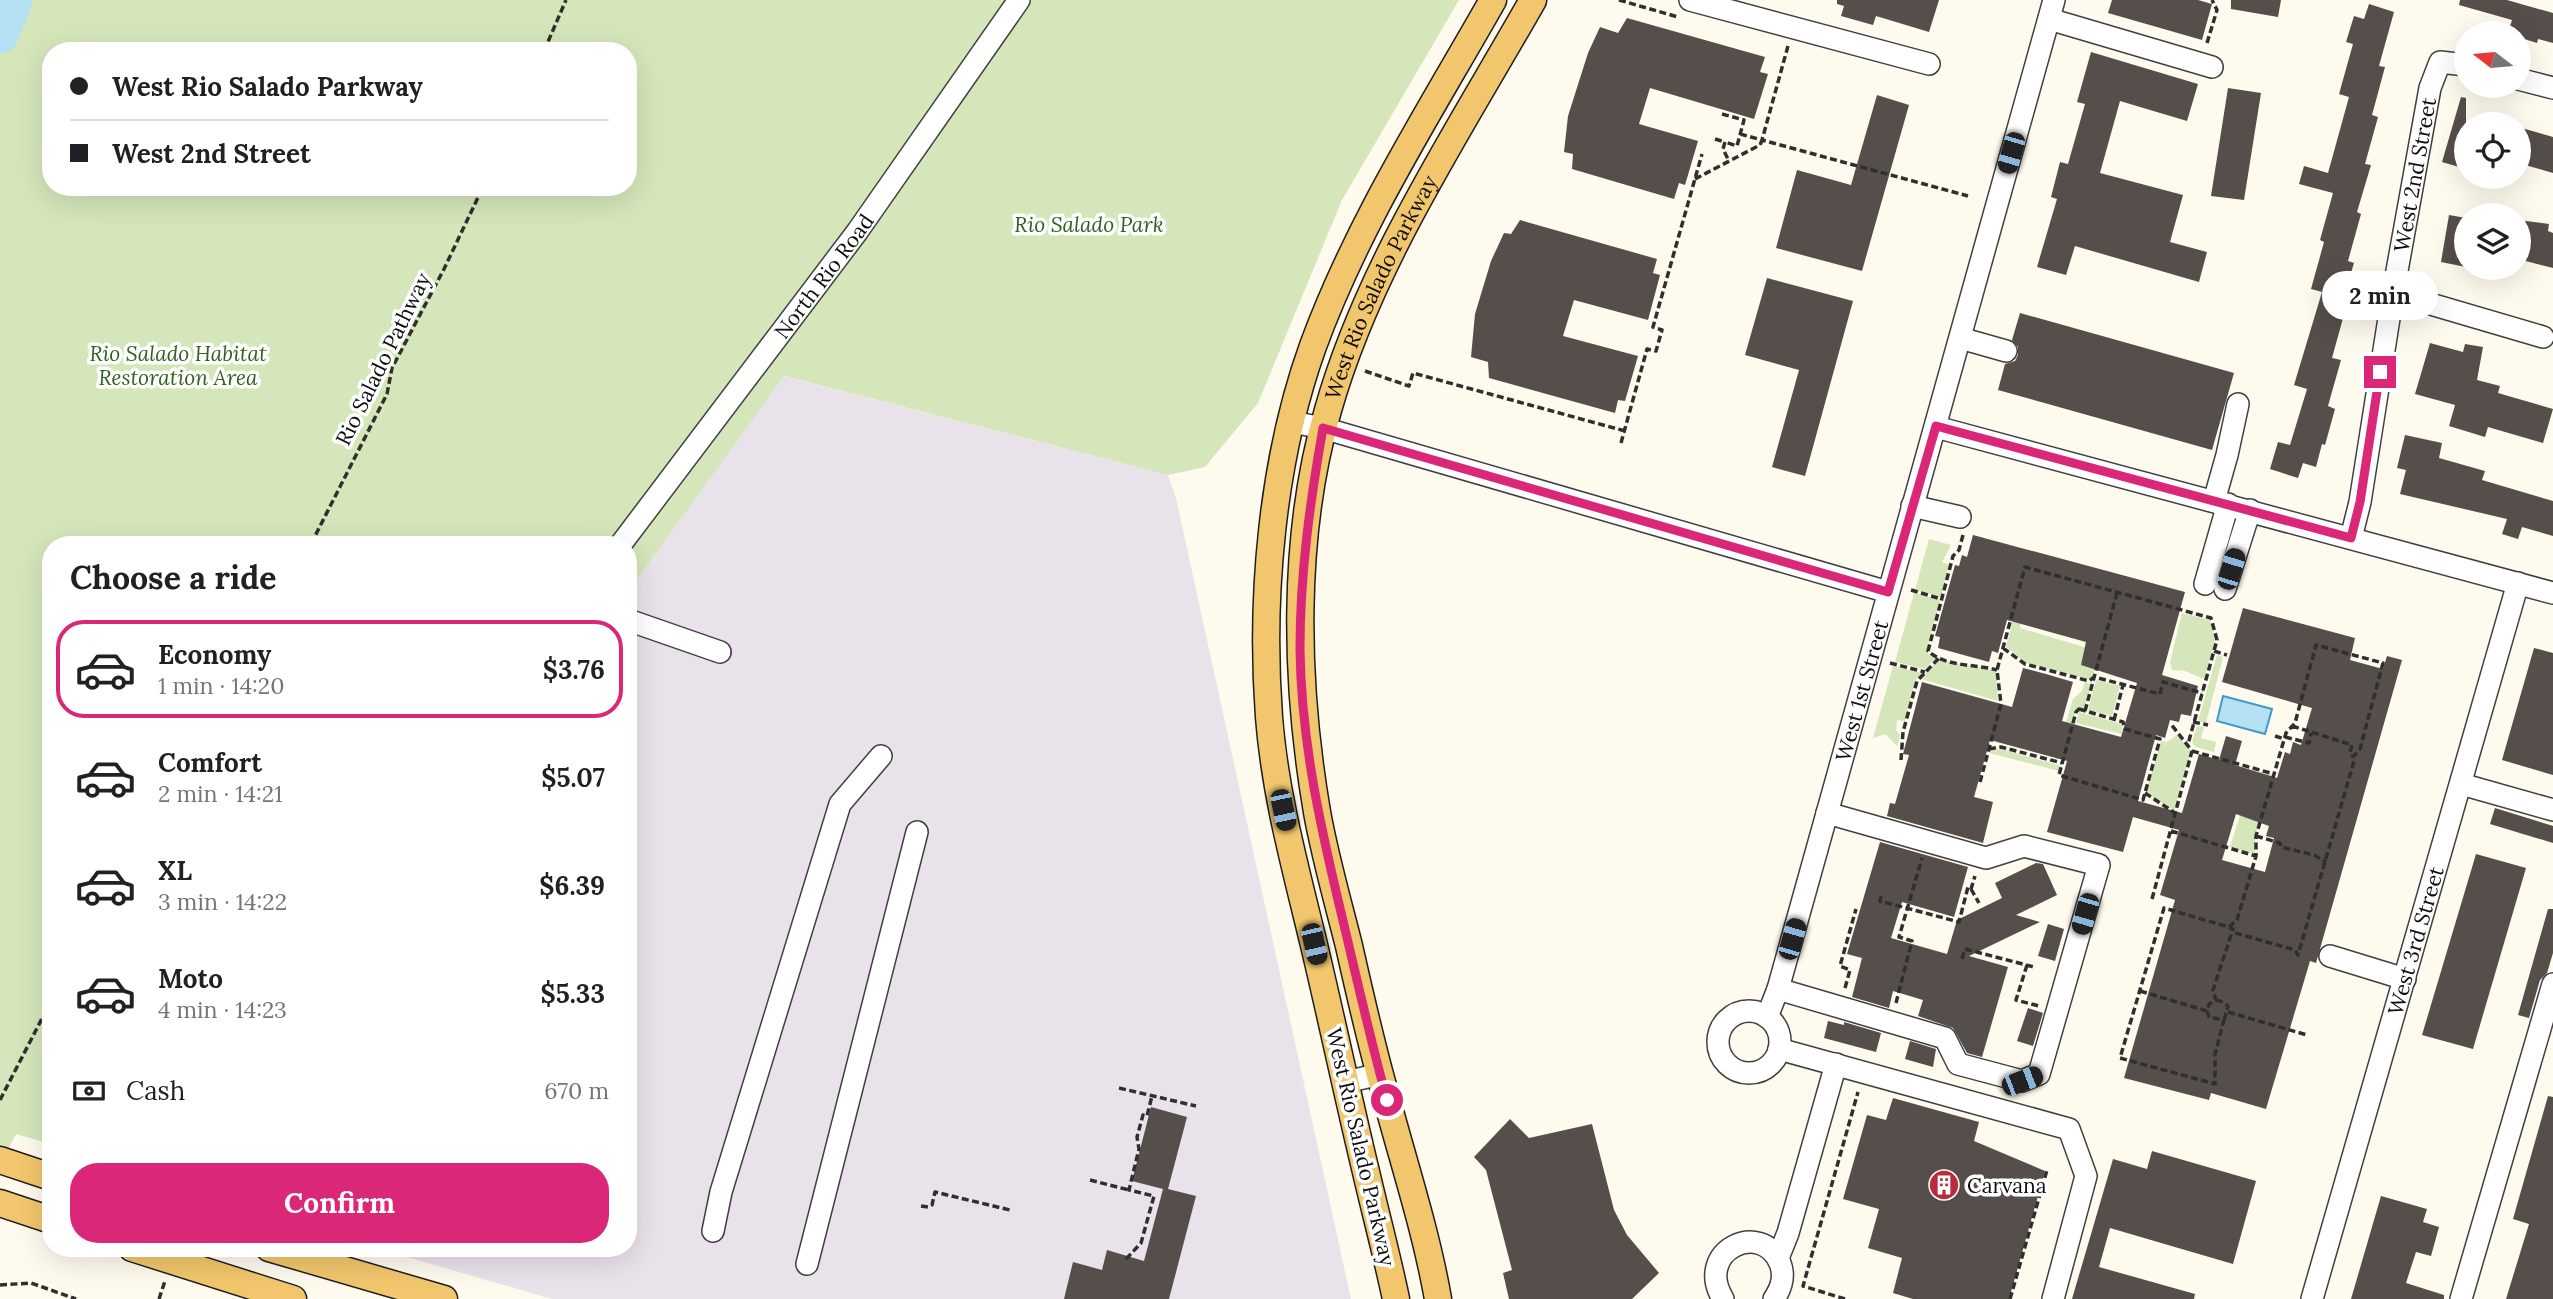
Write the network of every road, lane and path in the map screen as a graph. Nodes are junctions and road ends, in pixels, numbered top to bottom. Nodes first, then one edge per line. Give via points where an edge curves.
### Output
1 (566, 0) edge
2 (1019, 0) edge
3 (1493, 0) edge
4 (1533, 0) edge
5 (1690, 0) edge
6 (2212, 0) edge
7 (2052, 9) edge
8 (1794, 27) junction
9 (548, 42) edge
10 (2208, 57) joint
11 (1929, 64) dead end
12 (2454, 64) edge
13 (2531, 82) edge
14 (2553, 88) edge
15 (1722, 114) dead end
16 (1740, 134) junction
17 (1715, 139) dead end
18 (1762, 140) junction
19 (1725, 142) junction
20 (1702, 153) dead end
21 (1729, 161) junction
22 (1695, 179) junction
23 (479, 196) edge
24 (1968, 196) dead end
25 (2393, 293) junction
26 (2543, 337) dead end
27 (1959, 338) junction
28 (2006, 351) dead end
29 (1365, 371) dead end
30 (2238, 404) dead end
31 (1292, 422) junction
32 (1936, 426) junction
33 (1323, 428) junction
34 (1625, 431) junction
35 (1621, 443) dead end
36 (2221, 502) junction
37 (1912, 506) junction
38 (2250, 510) junction
39 (1963, 522) joint
40 (315, 536) edge
41 (627, 536) edge
42 (2351, 538) junction
43 (2518, 583) junction
44 (1911, 590) dead end
45 (1888, 592) junction
46 (2117, 593) junction
47 (2553, 593) edge
48 (1941, 599) junction
49 (637, 623) edge
50 (2003, 648) junction
51 (2214, 651) junction
52 (720, 652) dead end
53 (2227, 655) dead end
54 (1939, 658) junction
55 (1891, 663) dead end
56 (1997, 670) junction
57 (1925, 672) junction
58 (2094, 677) junction
59 (2123, 685) junction
60 (2202, 693) junction
61 (2085, 711) junction
62 (2114, 720) junction
63 (2193, 722) junction
64 (2171, 723) dead end
65 (2208, 725) dead end
66 (2292, 726) junction
67 (2311, 733) junction
68 (2274, 736) dead end
69 (2285, 738) junction
70 (2188, 744) junction
71 (1989, 749) junction
72 (2192, 751) junction
73 (881, 756) dead end
74 (2353, 757) junction
75 (1901, 760) dead end
76 (2063, 763) junction
77 (2274, 774) junction
78 (1980, 782) dead end
79 (2461, 784) junction
80 (2144, 793) junction
81 (2553, 810) edge
82 (1827, 813) junction
83 (2175, 813) junction
84 (2170, 831) junction
85 (917, 832) dead end
86 (2256, 836) junction
87 (1926, 841) junction
88 (1980, 856) junction
89 (2256, 856) junction
90 (2326, 862) junction
91 (1971, 889) junction
92 (1881, 896) dead end
93 (2152, 899) dead end
94 (1979, 903) dead end
95 (1907, 908) junction
96 (1856, 909) dead end
97 (2229, 927) junction
98 (2232, 932) junction
99 (2330, 956) dead end
100 (1962, 959) dead end
101 (2027, 965) junction
102 (2034, 967) dead end
103 (2405, 979) junction
104 (2553, 984) edge
105 (1778, 989) junction
106 (2140, 991) junction
107 (2216, 1000) junction
108 (1840, 1007) junction
109 (2057, 1011) junction
110 (2207, 1011) junction
111 (2228, 1012) junction
112 (1767, 1017) junction
113 (42, 1018) edge
114 (2224, 1020) junction
115 (1891, 1022) junction
116 (2307, 1035) dead end
117 (1779, 1049) junction
118 (1836, 1064) junction
119 (1863, 1072) junction
120 (1380, 1074) junction
121 (1346, 1082) junction
122 (1119, 1087) dead end
123 (1152, 1096) junction
124 (0, 1100) edge
125 (1196, 1106) dead end
126 (11, 1163) edge
127 (2047, 1170) dead end
128 (42, 1174) edge
129 (1090, 1180) dead end
130 (1129, 1190) junction
131 (1, 1204) edge
132 (921, 1206) dead end
133 (1010, 1210) dead end
134 (42, 1217) edge
135 (713, 1231) dead end
136 (160, 1257) edge
137 (300, 1257) edge
138 (1778, 1258) junction
139 (1126, 1259) dead end
140 (807, 1264) dead end
141 (0, 1286) edge
142 (76, 1299) edge
143 (293, 1299) edge
144 (444, 1299) edge
145 (1396, 1299) edge
146 (1438, 1299) edge
147 (1723, 1299) edge
148 (1774, 1299) edge
149 (1845, 1299) edge
150 (2010, 1299) edge
151 (2053, 1299) edge
152 (2312, 1299) edge
153 (2460, 1299) edge

1 - 9 path
2 - 41 street, North Rio Road via 857,232
3 - 31 main road, West Rio Salado Parkway via 1361,234 1312,349
4 - 33 main road, West Rio Salado Parkway via 1379,275
5 - 8 street
6 - 10 path via 2217,10
7 - 10 street
7 - 27 street, West 1st Street
8 - 11 street
8 - 18 path
12 - 25 street, West 2nd Street via 2440,62 2430,88
13 - 14 street
15 - 16 path via 1744,120
16 - 18 path
16 - 19 path via 1737,146
17 - 19 path
18 - 21 path
18 - 24 path
19 - 21 path
20 - 22 path
21 - 22 path
22 - 34 path via 1653,327 1662,330 1656,351 1647,349
23 - 40 path, Rio Salado Pathway via 392,368 387,394
25 - 26 street
25 - 42 street, West 2nd Street
27 - 28 street
27 - 32 street, West 1st Street
29 - 34 path via 1409,386 1413,373
30 - 36 street
31 - 33 street
31 - 121 main road, West Rio Salado Parkway via 1269,576 1265,638 1269,718 1290,846
32 - 36 street
32 - 37 street, West 1st Street
33 - 45 street
33 - 120 main road, West Rio Salado Parkway via 1302,569 1303,705 1318,817
34 - 35 path
36 - 38 street
36 - 38 street via 2215,587
37 - 39 street
37 - 45 street, West 1st Street
38 - 42 street
39 - 48 path via 1959,550 1953,556
42 - 43 street
43 - 47 street
43 - 79 street, West 3rd Street
44 - 48 path
45 - 82 street, West 1st Street
46 - 50 path via 2025,567
46 - 51 path via 2211,618 2217,640
46 - 58 path
48 - 54 path via 1928,652
49 - 52 street
50 - 56 path
50 - 58 path via 2025,664 2089,681
51 - 53 path
51 - 60 path
54 - 56 path
54 - 57 path
55 - 57 path
56 - 71 path via 2001,704
57 - 75 path via 1917,681 1903,732
58 - 59 path
58 - 61 path
59 - 60 path via 2160,694 2164,682
59 - 62 path
60 - 63 path
61 - 62 path
61 - 76 path via 2076,712
62 - 80 path via 2123,722 2124,729 2160,739
63 - 65 path
63 - 70 path
64 - 70 path
66 - 67 path
66 - 69 path
66 - 74 path via 2316,645 2383,663 2360,749
67 - 69 path via 2309,743
67 - 74 path via 2352,745
68 - 69 path
69 - 77 path
70 - 72 path
71 - 76 path via 2001,747
71 - 78 path
72 - 77 path
72 - 83 path
73 - 135 street via 840,804
74 - 90 path
76 - 80 path via 2059,775 2143,800
77 - 86 path
79 - 81 street
79 - 103 street, West 3rd Street
80 - 83 path
82 - 87 street
82 - 105 street, West 1st Street
83 - 84 path
84 - 89 path
84 - 93 path
85 - 140 street
86 - 89 path
86 - 90 path
87 - 88 street
87 - 95 path
88 - 91 path
88 - 109 street via 2024,846 2099,865
89 - 97 path via 2237,920
90 - 98 path via 2298,955 2295,950
91 - 94 path
91 - 95 path via 1968,887 1959,922
92 - 95 path via 1880,901
95 - 115 path via 1899,937 1912,941
96 - 108 path via 1840,966 1850,970
97 - 98 path
97 - 106 path via 2164,908
98 - 107 path via 2213,990
99 - 103 street
100 - 101 path via 1965,949
101 - 102 path
101 - 109 path via 2016,1000
103 - 152 street, West 3rd Street
104 - 153 street
105 - 108 street
105 - 112 street, West 1st Street
106 - 110 path
106 - 114 path via 2120,1058 2215,1084 2215,1054
107 - 110 path
107 - 111 path via 2228,1006
108 - 115 street
109 - 115 street via 2039,1074 2022,1081 1958,1064 1945,1038
110 - 114 path via 2209,1017
111 - 114 path
111 - 116 path
112 - 117 street via 1779,1033
112 - 117 street via 1747,1011 1729,1018 1719,1035 1721,1055 1734,1070 1755,1073 1773,1063
113 - 124 path
117 - 118 street
118 - 119 street
118 - 138 street
119 - 149 path via 1803,1286
119 - 151 street via 2069,1129 2086,1176
120 - 121 street
120 - 146 main road, West Rio Salado Parkway
121 - 145 main road, West Rio Salado Parkway
122 - 123 path
123 - 125 path
123 - 130 path via 1137,1137 1139,1149
126 - 128 main road
127 - 150 path
129 - 130 path
130 - 139 path via 1154,1196 1141,1243
131 - 134 main road
132 - 133 path via 932,1205 935,1192
136 - 143 main road
137 - 144 main road
138 - 147 street via 1760,1244 1749,1242 1728,1249 1715,1279
138 - 148 street via 1783,1280
141 - 142 path via 31,1283

